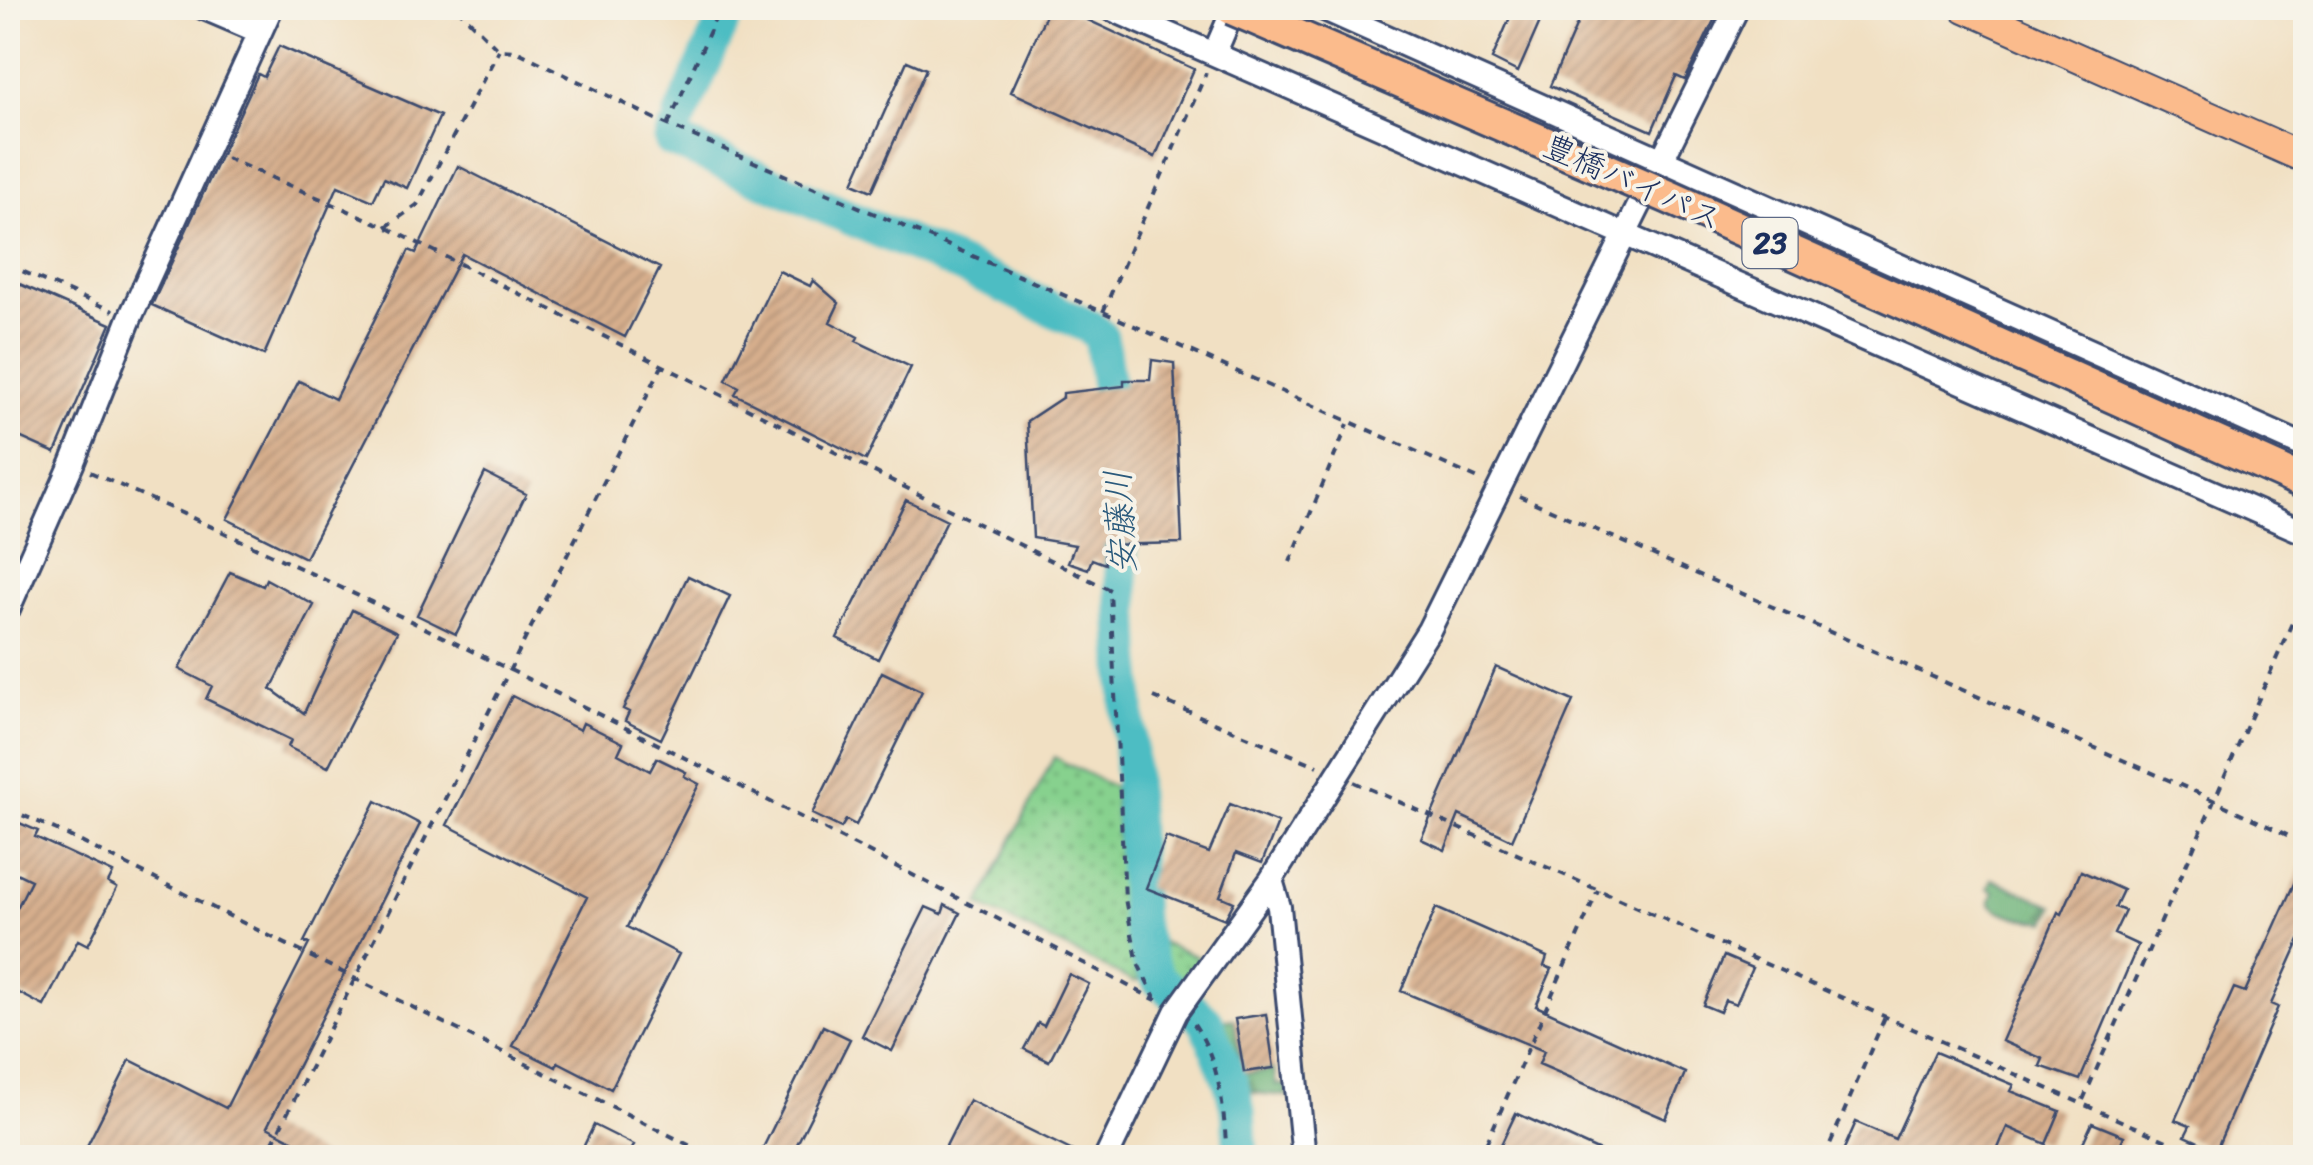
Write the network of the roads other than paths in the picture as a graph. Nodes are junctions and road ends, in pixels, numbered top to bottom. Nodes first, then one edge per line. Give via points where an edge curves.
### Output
1 (204, 8) edge
2 (271, 8) edge
3 (1108, 8) edge
4 (1233, 8) edge
5 (1267, 8) edge
6 (1322, 8) edge
7 (1737, 8) edge
8 (1965, 8) edge
9 (260, 32) junction
10 (1214, 52) junction
11 (1661, 158) junction
12 (2306, 159) edge
13 (1625, 233) junction
14 (2306, 447) edge
15 (2306, 468) edge
16 (2306, 483) edge
17 (2306, 533) edge
18 (8, 609) edge
19 (1271, 880) junction
20 (1106, 1158) edge
21 (1304, 1158) edge

1 - 9 street
2 - 9 street
3 - 10 street
4 - 10 street
4 - 16 highway, 豊橋バイパス / 23, bridge
5 - 15 highway, 豊橋バイパス / 23
6 - 11 street
7 - 11 street
8 - 12 main road
9 - 18 street
10 - 13 street
11 - 13 street
11 - 14 street
13 - 17 street
13 - 19 street via 1421,644
19 - 20 street via 1175,1004
19 - 21 street

